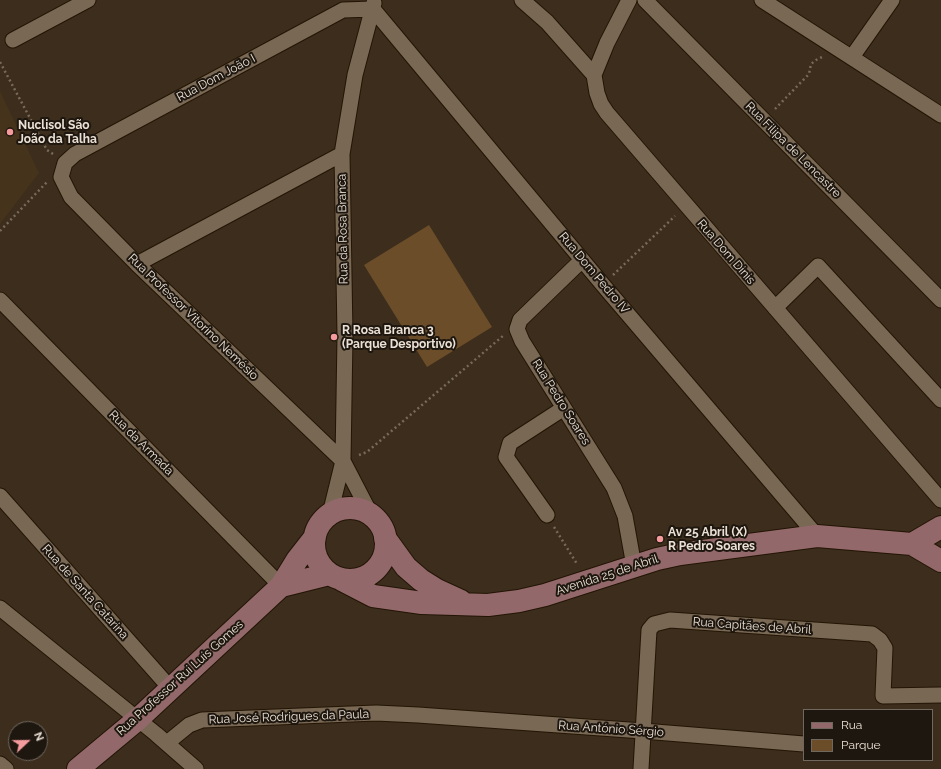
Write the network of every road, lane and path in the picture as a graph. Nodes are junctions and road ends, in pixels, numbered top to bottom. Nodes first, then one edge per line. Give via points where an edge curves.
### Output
1 (88, 0) edge
2 (522, 0) edge
3 (629, 0) edge
4 (645, 0) edge
5 (762, 0) edge
6 (892, 0) edge
7 (374, 5) edge
8 (13, 40) dead end
9 (835, 46) junction
10 (852, 57) junction
11 (0, 62) edge
12 (594, 75) junction
13 (941, 115) edge
14 (764, 120) junction
15 (342, 154) junction
16 (65, 163) junction
17 (686, 206) junction
18 (0, 230) edge
19 (582, 260) junction
20 (138, 264) junction
21 (603, 285) junction
22 (0, 300) edge
23 (941, 300) edge
24 (774, 308) junction
25 (520, 320) junction
26 (941, 400) edge
27 (564, 408) junction
28 (343, 461) junction
29 (0, 496) edge
30 (941, 500) edge
31 (330, 514) junction
32 (371, 515) junction
33 (547, 515) joint
34 (941, 527) edge
35 (817, 536) junction
36 (315, 537) junction
37 (385, 538) junction
38 (912, 544) junction
39 (941, 560) edge
40 (634, 566) junction
41 (336, 577) junction
42 (588, 581) junction
43 (281, 586) junction
44 (470, 604) junction
45 (0, 608) edge
46 (171, 689) junction
47 (941, 694) edge
48 (883, 703) edge
49 (418, 715) joint
50 (138, 719) junction
51 (643, 731) junction
52 (167, 743) junction
53 (803, 744) edge
54 (0, 764) edge
55 (6, 769) edge
56 (78, 769) edge
57 (196, 769) edge
58 (641, 769) edge

1 - 8 street
2 - 12 street via 547,22
3 - 12 street
4 - 14 street, Rua Filipa de Lencastre
5 - 9 street
6 - 10 street
7 - 15 street, Rua da Rosa Branca via 355,75
7 - 16 street, Rua Dom João I via 343,10 76,154
7 - 19 street, Rua Dom Pedro IV
9 - 10 street
9 - 14 path via 811,64 809,74
10 - 13 street
11 - 16 path via 47,150
12 - 17 street, Rua Dom Dinis via 596,93 604,109
14 - 23 street, Rua Filipa de Lencastre
15 - 20 street
15 - 28 street, Rua da Rosa Branca via 345,336
16 - 18 path
16 - 20 street, Rua Professor Vitorino Nemésio via 62,177 71,197
17 - 21 path
17 - 24 street, Rua Dom Dinis
19 - 21 street, Rua Dom Pedro IV
19 - 25 street
20 - 28 street, Rua Professor Vitorino Nemésio
21 - 35 street, Rua Dom Pedro IV
22 - 43 street, Rua da Armada
24 - 26 street via 818,266
24 - 30 street, Rua Dom Dinis
25 - 27 street, Rua Pedro Soares via 517,329 522,340
25 - 28 path via 367,452
27 - 33 street via 510,443 506,457
27 - 40 street, Rua Pedro Soares via 614,488 625,516
28 - 31 street, Rua da Rosa Branca
28 - 32 street, Rua da Rosa Branca
29 - 46 street, Rua de Santa Catarina
31 - 32 street via 351,509
31 - 36 street via 321,524
32 - 37 street via 382,529
33 - 42 path
34 - 38 street
35 - 38 street, Avenida 25 de Abril
35 - 40 street, Avenida 25 de Abril via 680,554
36 - 41 street via 316,557 322,567
36 - 43 street, Rua Professor Rui Luís Gomes
37 - 41 street via 382,561 375,570 365,577 354,580
37 - 44 street, Avenida 25 de Abril via 406,567 421,580
38 - 39 street, Avenida 25 de Abril
40 - 42 street, Avenida 25 de Abril
41 - 43 street, Rua Professor Rui Luís Gomes
41 - 44 street, Avenida 25 de Abril via 373,596 422,603
42 - 44 street, Avenida 25 de Abril via 519,601 488,605
43 - 46 street, Rua Professor Rui Luís Gomes
45 - 50 street
46 - 50 street, Rua Professor Rui Luís Gomes
47 - 48 street, Rua Capitães de Abril
48 - 51 street, Rua Capitães de Abril via 885,648 872,634 670,620 654,624 650,630
49 - 51 street, Rua António Sérgio
49 - 52 street, Rua José Rodrigues da Paula via 376,713 202,720 190,725
50 - 52 street
50 - 56 street, Rua Professor Rui Luís Gomes
51 - 53 street, Rua António Sérgio
51 - 58 street, Rua Capitães de Abril
52 - 57 street
54 - 55 street

